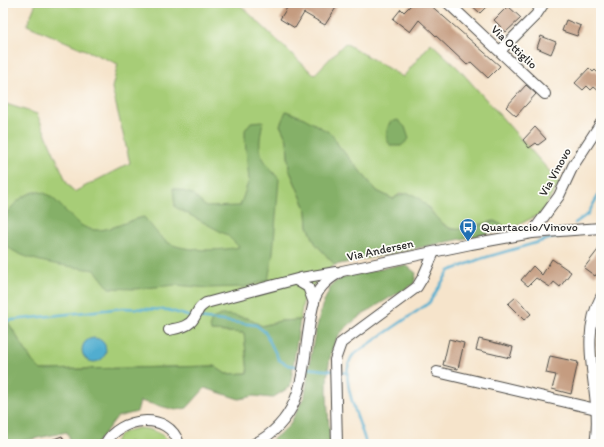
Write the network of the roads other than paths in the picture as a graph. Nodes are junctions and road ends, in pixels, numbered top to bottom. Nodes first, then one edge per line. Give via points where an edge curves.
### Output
1 (544, 3) edge
2 (455, 5) edge
3 (500, 51) junction
4 (545, 94) dead end
5 (601, 123) edge
6 (601, 228) edge
7 (532, 234) junction
8 (434, 252) junction
9 (342, 271) junction
10 (296, 280) junction
11 (601, 297) edge
12 (314, 303) junction
13 (169, 330) dead end
14 (437, 372) dead end
15 (596, 409) junction
16 (181, 442) edge
17 (105, 444) edge
18 (254, 444) edge
19 (338, 444) edge
20 (595, 444) edge

1 - 3 street via 536,15
2 - 3 street, Via Ottiglio
3 - 4 street, Via Ottiglio
5 - 7 street, Via Vinovo via 573,166 559,196
6 - 7 street, Via Andersen
7 - 8 street, Via Andersen
8 - 9 street, Via Andersen
8 - 19 street via 424,278 417,287 341,343 336,355 335,372
9 - 10 street
9 - 12 street, Via Andersen via 321,287
10 - 12 street via 308,287
10 - 13 street via 206,303 185,326
11 - 15 street via 594,314 591,332
12 - 18 street, Via Andersen via 297,395 288,416 275,430
14 - 15 street
15 - 20 street
16 - 17 street via 164,426 140,421 120,427

